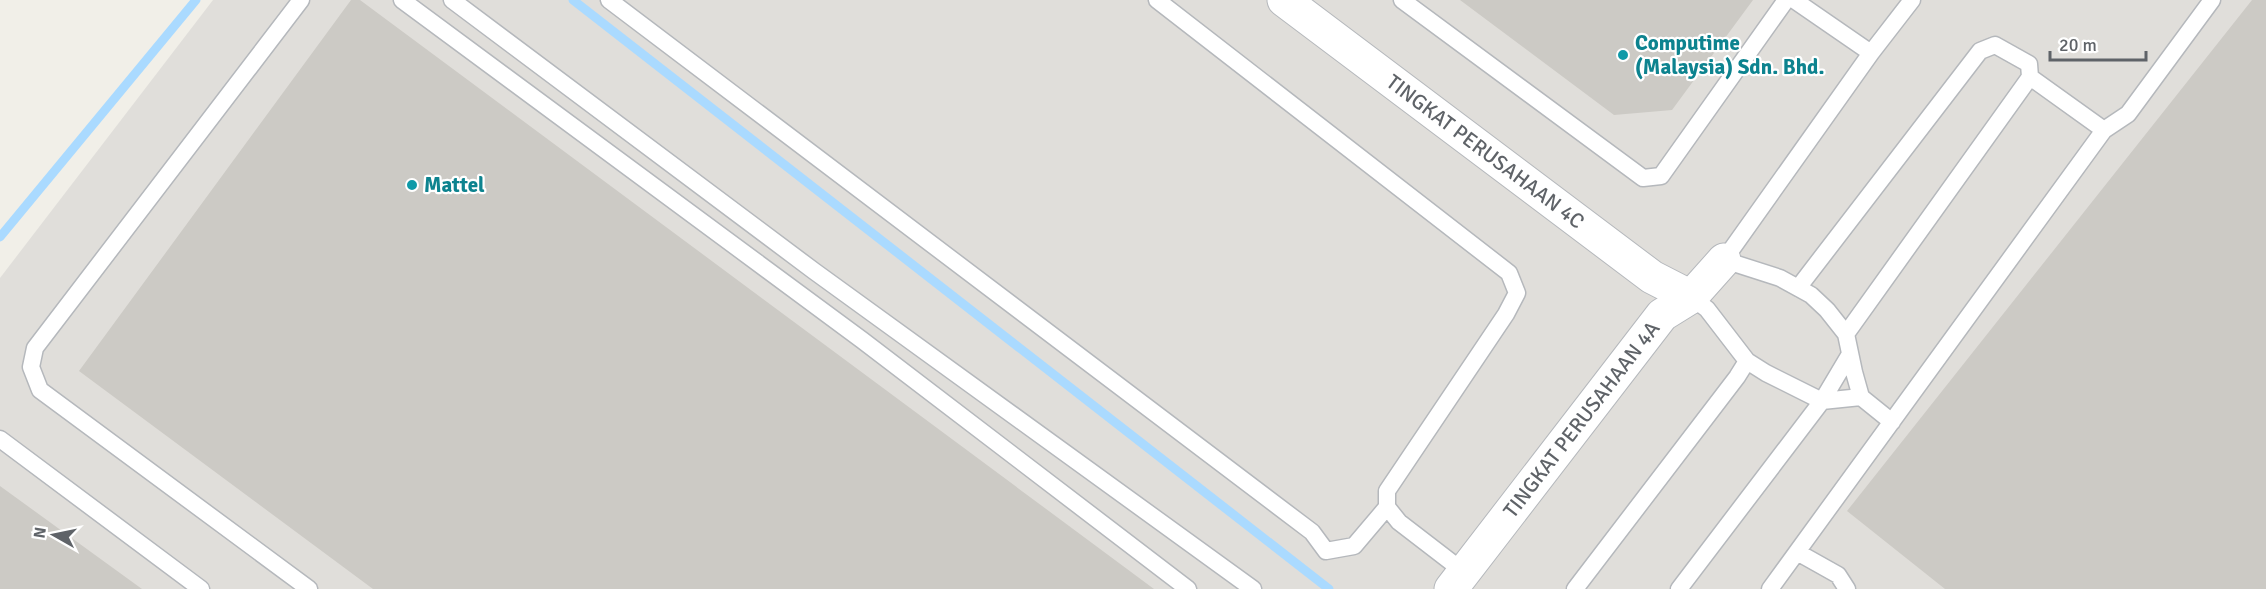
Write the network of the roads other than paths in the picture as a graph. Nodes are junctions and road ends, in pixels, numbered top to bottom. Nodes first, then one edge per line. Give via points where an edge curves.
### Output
1 (301, 0) edge
2 (402, 0) edge
3 (452, 0) edge
4 (609, 0) edge
5 (1157, 0) edge
6 (1284, 0) edge
7 (1402, 0) edge
8 (1786, 0) edge
9 (1794, 0) edge
10 (1912, 0) edge
11 (2212, 0) edge
12 (1871, 53) junction
13 (2030, 76) junction
14 (2104, 130) junction
15 (1724, 260) junction
16 (1798, 288) junction
17 (1691, 297) junction
18 (1846, 334) junction
19 (1850, 354) junction
20 (1747, 361) junction
21 (1862, 397) junction
22 (1822, 401) junction
23 (1892, 422) junction
24 (0, 439) edge
25 (1387, 507) junction
26 (1797, 552) junction
27 (1458, 580) edge
28 (1842, 582) edge
29 (201, 589) edge
30 (309, 589) edge
31 (1188, 589) edge
32 (1253, 589) edge
33 (1575, 589) edge
34 (1679, 589) edge
35 (1770, 589) edge
36 (1856, 589) edge

1 - 30 lane via 35,348 31,367 40,390
2 - 31 lane via 861,340
3 - 32 lane via 814,271
4 - 25 lane via 1312,532 1326,551 1354,546
5 - 25 lane via 1509,273 1517,293 1387,491
6 - 17 street, TINGKAT PERUSAHAAN 4C via 1652,277
7 - 8 lane via 1643,178 1661,176
9 - 12 lane
10 - 12 lane
11 - 14 lane via 2128,114
12 - 15 lane
13 - 14 lane
13 - 16 lane via 2029,64 1995,45 1980,51
13 - 18 lane
14 - 23 lane
15 - 16 lane
15 - 17 street, TINGKAT PERUSAHAAN 4A
16 - 18 lane via 1827,310
17 - 20 lane via 1707,309
17 - 27 street, TINGKAT PERUSAHAAN 4A via 1662,315
18 - 19 lane
19 - 21 lane
19 - 22 lane
20 - 22 lane
20 - 33 lane
21 - 22 lane
21 - 23 lane
22 - 34 lane
23 - 26 lane
24 - 29 lane
25 - 27 lane
26 - 28 lane
26 - 35 lane
28 - 36 lane

